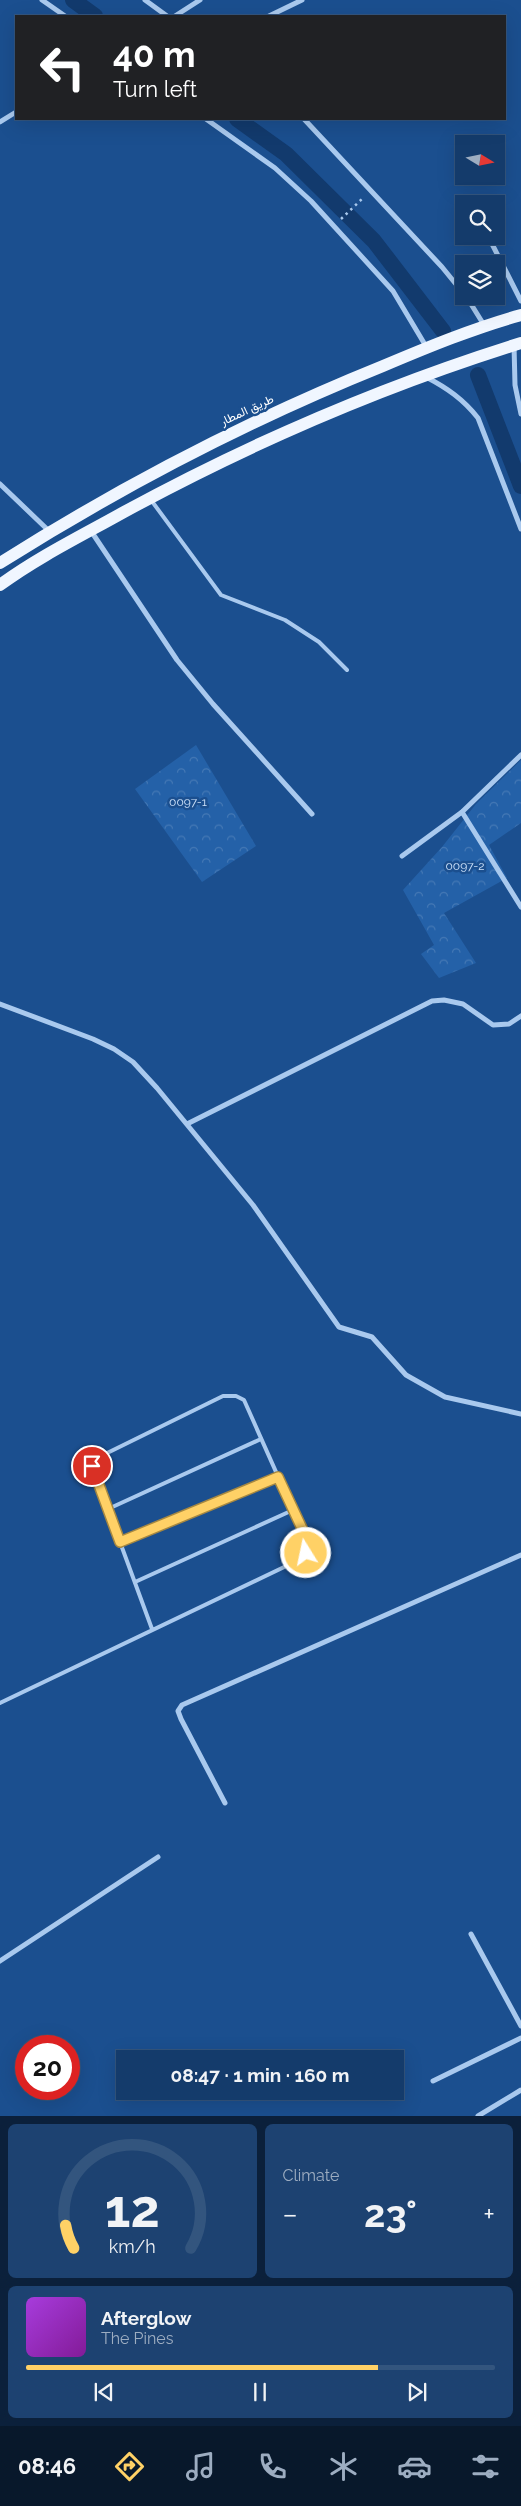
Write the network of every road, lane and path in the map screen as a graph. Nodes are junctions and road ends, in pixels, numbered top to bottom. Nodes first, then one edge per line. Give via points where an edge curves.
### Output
1 (42, 0) edge
2 (145, 0) edge
3 (200, 0) edge
4 (302, 0) edge
5 (63, 15) edge
6 (166, 15) edge
7 (177, 15) edge
8 (271, 15) edge
9 (15, 113) edge
10 (207, 120) edge
11 (305, 120) edge
12 (0, 122) edge
13 (362, 199) dead end
14 (340, 219) dead end
15 (493, 245) edge
16 (455, 283) edge
17 (521, 301) edge
18 (472, 305) edge
19 (521, 314) edge
20 (485, 325) junction
21 (518, 344) edge
22 (427, 348) junction
23 (426, 376) junction
24 (521, 414) edge
25 (0, 484) edge
26 (150, 498) junction
27 (521, 529) edge
28 (91, 531) junction
29 (50, 532) junction
30 (0, 563) edge
31 (0, 586) edge
32 (347, 670) dead end
33 (521, 755) edge
34 (462, 812) junction
35 (312, 814) dead end
36 (402, 856) dead end
37 (521, 908) edge
38 (0, 1004) edge
39 (521, 1016) edge
40 (187, 1124) junction
41 (521, 1414) edge
42 (261, 1439) junction
43 (278, 1477) junction
44 (108, 1509) junction
45 (293, 1510) junction
46 (120, 1542) junction
47 (521, 1555) edge
48 (135, 1582) junction
49 (152, 1629) junction
50 (0, 1703) edge
51 (225, 1803) dead end
52 (158, 1857) dead end
53 (471, 1934) dead end
54 (0, 1961) edge
55 (521, 2026) edge
56 (521, 2038) edge
57 (433, 2081) dead end
58 (521, 2090) edge
59 (478, 2116) edge

1 - 5 street
2 - 6 street
3 - 7 street
4 - 8 street
9 - 12 street
10 - 22 street via 275,168 311,201 393,291
11 - 16 street
13 - 14 path
15 - 17 street
18 - 20 street
19 - 20 main road, طريق المطار
20 - 22 main road, طريق المطار
21 - 23 main road
21 - 24 street via 515,385
22 - 29 main road, طريق المطار via 204,446
23 - 26 main road via 276,436
23 - 27 street via 453,392 478,418
25 - 29 street
26 - 28 main road
26 - 32 lane via 221,595 285,620 319,642
28 - 31 main road
28 - 35 street via 177,660
29 - 30 main road, طريق المطار
33 - 34 street
34 - 36 street
34 - 37 street
38 - 40 street via 114,1049 133,1062
39 - 40 street via 509,1024 494,1025 464,1004 432,1001
40 - 41 street via 253,1205 339,1327 372,1337 406,1375 445,1396
42 - 43 lane
42 - 44 lane
42 - 44 lane via 244,1400 223,1396 95,1459 92,1466
43 - 45 lane
43 - 46 lane
44 - 46 lane
45 - 48 lane
45 - 49 lane via 308,1544 305,1557
46 - 48 lane
47 - 51 street via 182,1705 178,1711 180,1718
48 - 49 lane
49 - 50 lane
52 - 54 street
53 - 55 street
56 - 57 street
58 - 59 street

